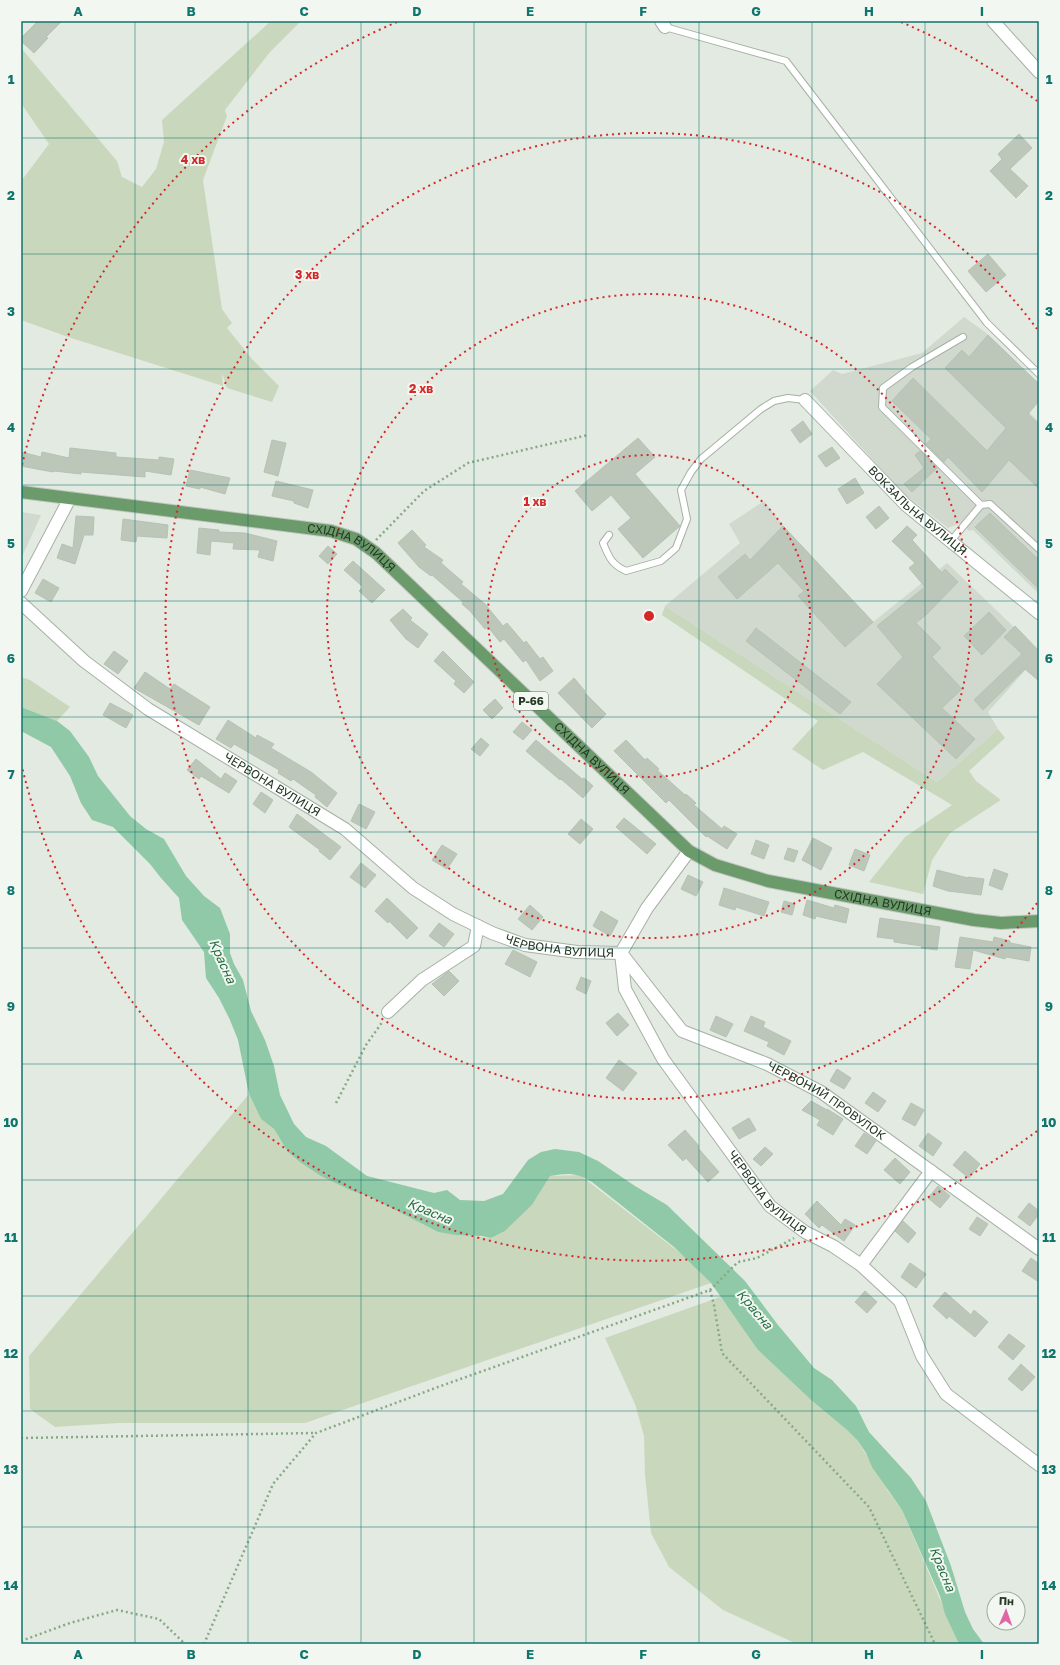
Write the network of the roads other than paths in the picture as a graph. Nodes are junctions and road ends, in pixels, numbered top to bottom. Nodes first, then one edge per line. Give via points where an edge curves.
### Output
1 (993, 21) edge
2 (663, 24) edge
3 (1039, 72) edge
4 (963, 337) dead end
5 (1039, 374) edge
6 (805, 400) joint
7 (21, 492) edge
8 (70, 498) junction
9 (981, 505) junction
10 (609, 535) dead end
11 (950, 542) junction
12 (1039, 549) edge
13 (21, 591) edge
14 (21, 603) edge
15 (1039, 613) edge
16 (689, 851) junction
17 (1039, 921) edge
18 (478, 926) junction
19 (621, 953) junction
20 (388, 1012) road end
21 (931, 1170) junction
22 (1039, 1249) edge
23 (861, 1265) junction
24 (1039, 1465) edge

1 - 3 street
2 - 5 lane via 786,61 987,323
4 - 9 lane via 912,367 883,388 882,407
6 - 10 lane via 788,398 774,401 701,458 681,490 687,519 682,534 676,548 661,561 626,571 616,566 609,558 603,543
6 - 11 street, ВОКЗАЛЬНА ВУЛИЦЯ via 906,505
7 - 8 main road, СХІДНА ВУЛИЦЯ / Р-66
8 - 13 street
8 - 16 main road, СХІДНА ВУЛИЦЯ / Р-66 via 332,531 356,539 369,548
9 - 11 lane
9 - 12 lane via 990,504
11 - 15 street, ВОКЗАЛЬНА ВУЛИЦЯ
14 - 18 street, ЧЕРВОНА ВУЛИЦЯ via 84,661 148,709 345,829 413,888
16 - 17 main road, СХІДНА ВУЛИЦЯ / Р-66 via 715,865 768,881 974,920 1001,923
16 - 19 street via 647,908
18 - 19 street, ЧЕРВОНА ВУЛИЦЯ via 525,945 577,952
18 - 20 street via 474,946 422,980
19 - 21 street, ЧЕРВОНИЙ ПРОВУЛОК via 682,1031 767,1064 821,1092
19 - 23 street, ЧЕРВОНА ВУЛИЦЯ via 625,989 663,1059 770,1206 805,1232 833,1246
21 - 22 street, ЧЕРВОНИЙ ПРОВУЛОК
21 - 23 street
23 - 24 street, ЧЕРВОНА ВУЛИЦЯ via 900,1301 922,1356 946,1394

